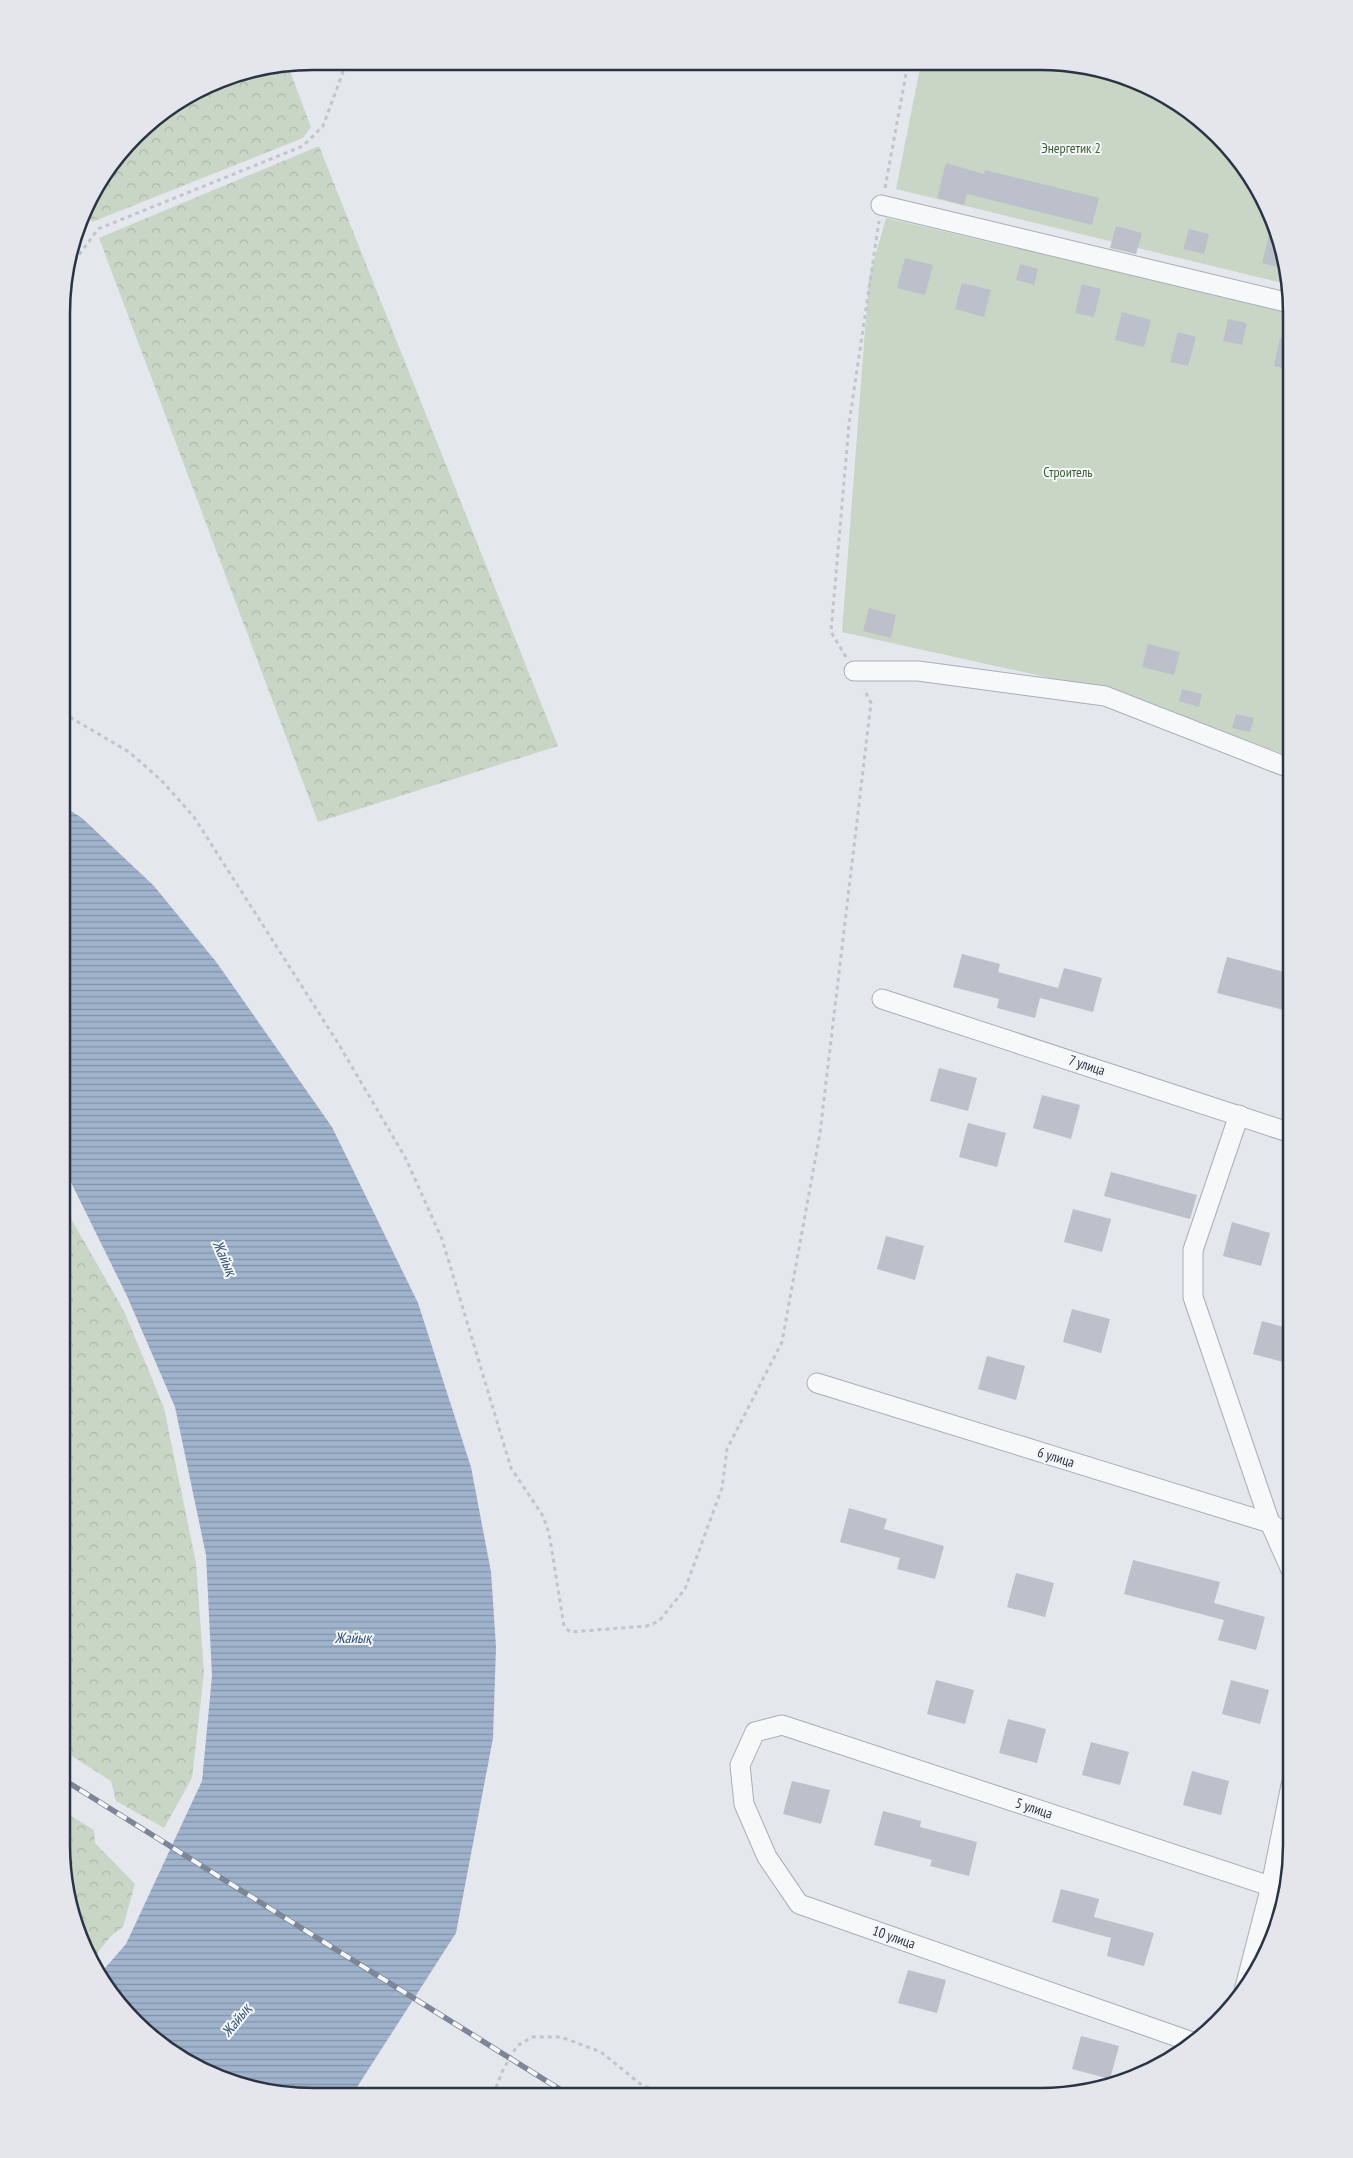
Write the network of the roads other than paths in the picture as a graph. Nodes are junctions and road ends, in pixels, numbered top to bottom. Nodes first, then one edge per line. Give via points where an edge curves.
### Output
1 (881, 205) road end
2 (1282, 301) edge
3 (854, 671) road end
4 (1283, 765) edge
5 (882, 998) dead end
6 (1239, 1115) junction
7 (1283, 1130) edge
8 (817, 1383) dead end
9 (1270, 1523) junction
10 (1283, 1532) edge
11 (1283, 1552) edge
12 (782, 1725) joint
13 (1283, 1852) edge
14 (1278, 1888) edge
15 (1255, 1959) edge
16 (1186, 2040) edge

1 - 2 street
3 - 4 street via 918,671 1105,696
5 - 6 street, 7 улица
6 - 7 street, 7 улица
6 - 9 street via 1193,1250 1193,1297
8 - 9 street, 6 улица
9 - 10 street, 6 улица
9 - 11 street
12 - 14 street, 5 улица
12 - 16 street, 10 улица via 755,1732 740,1765 744,1804 767,1857 800,1904
13 - 14 street
14 - 15 street

